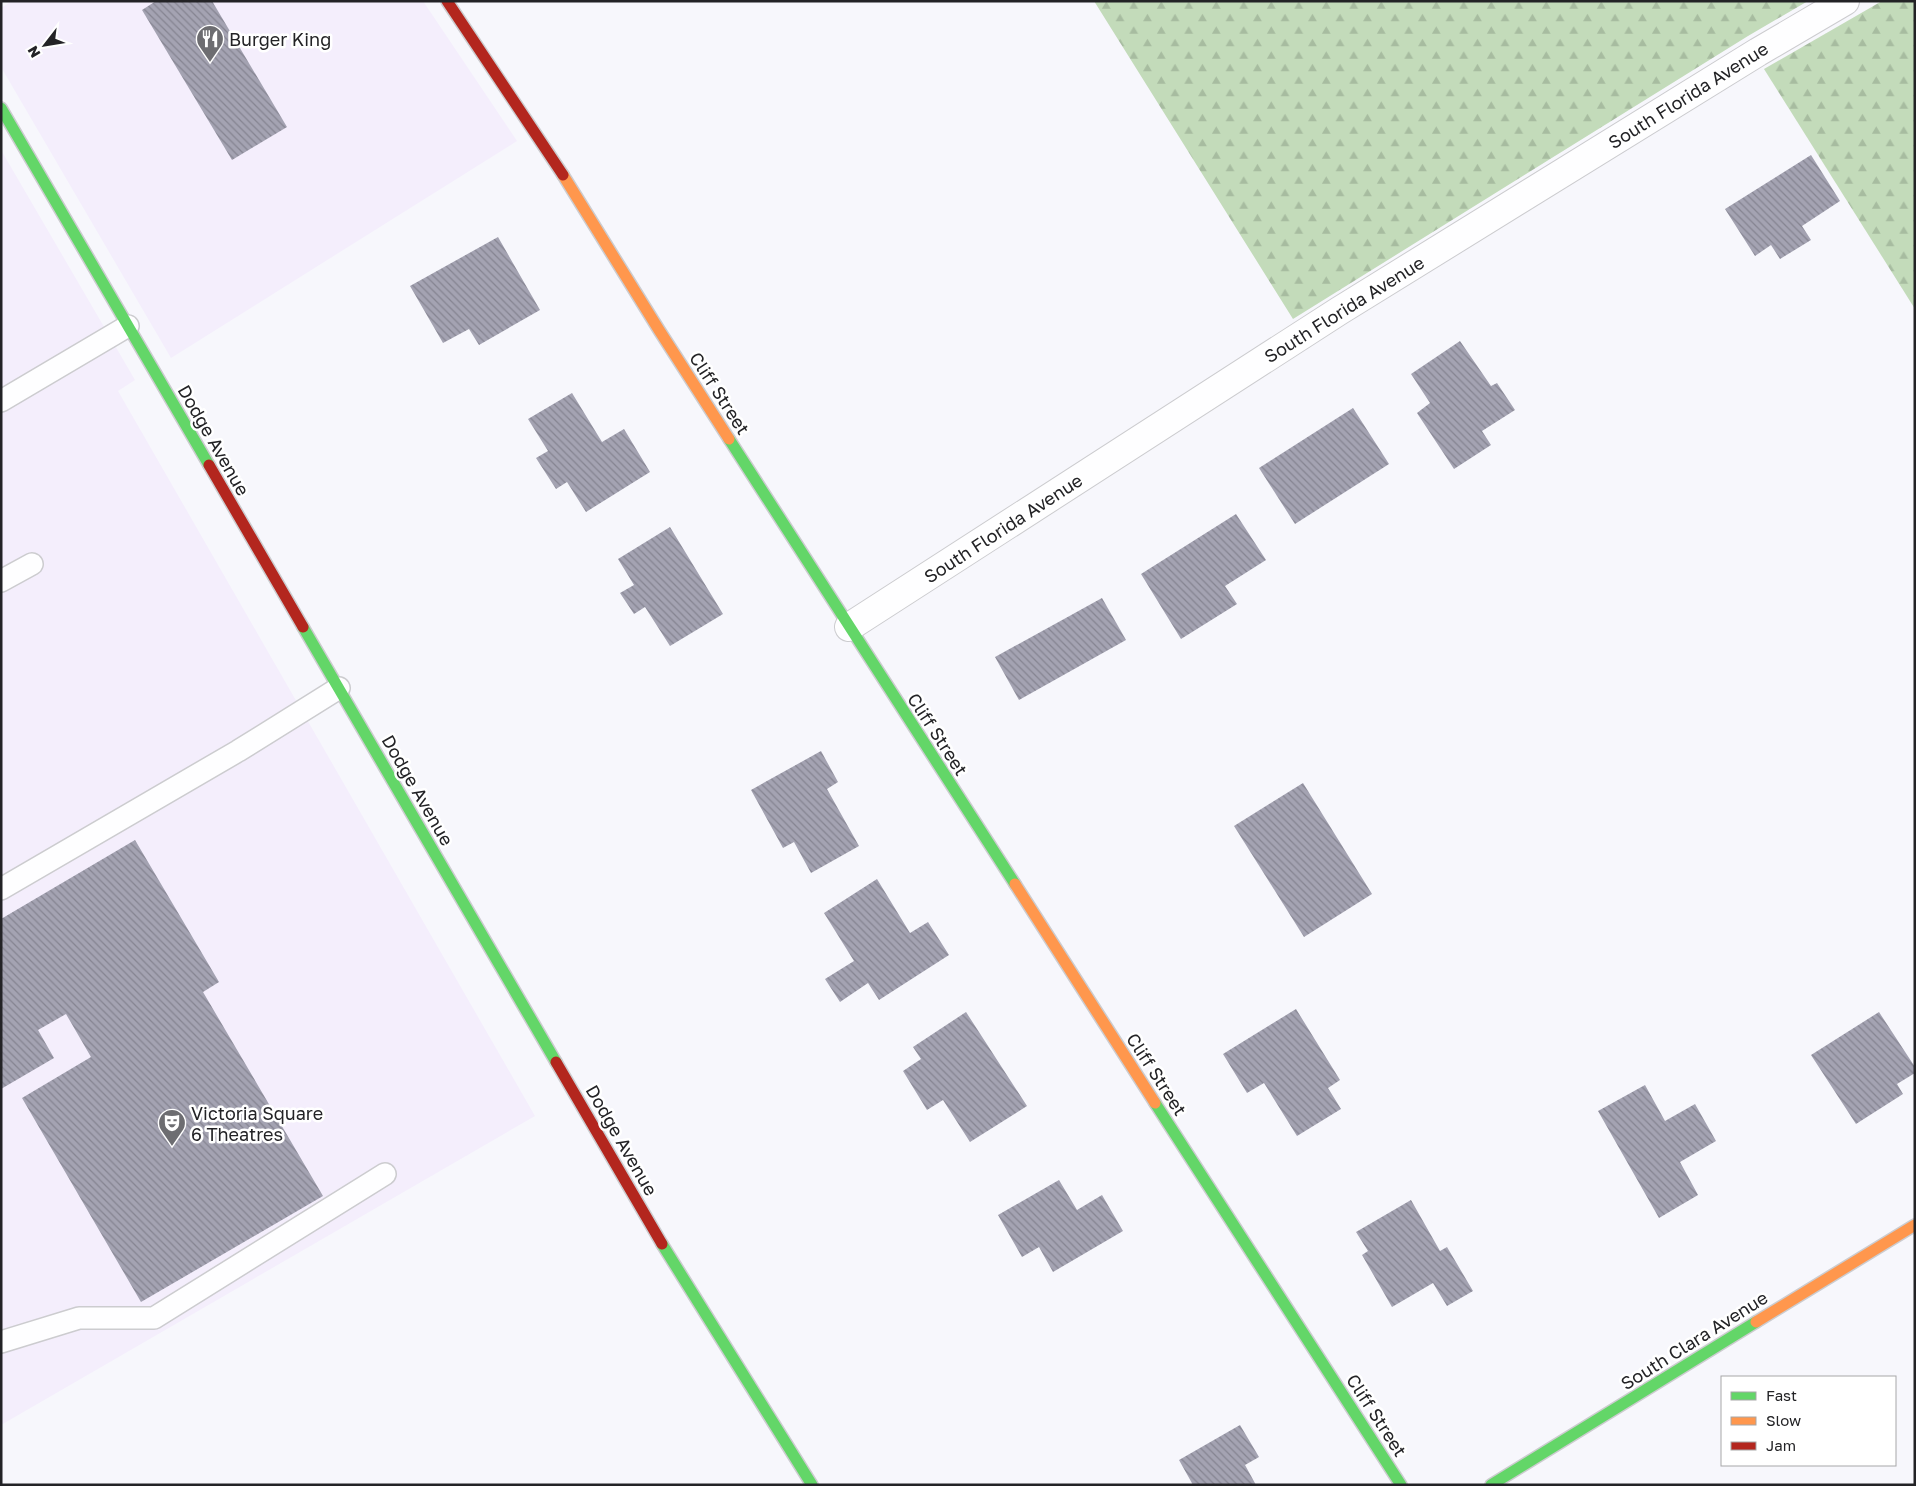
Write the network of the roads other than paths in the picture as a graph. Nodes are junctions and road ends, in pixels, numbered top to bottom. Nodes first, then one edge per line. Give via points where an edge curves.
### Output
1 (447, 1) edge
2 (1845, 1) edge
3 (1, 108) edge
4 (128, 326) junction
5 (1, 401) edge
6 (32, 564) dead end
7 (1, 581) edge
8 (849, 627) junction
9 (339, 688) junction
10 (1, 889) edge
11 (385, 1174) dead end
12 (1915, 1225) edge
13 (1, 1342) edge
14 (812, 1485) edge
15 (1401, 1485) edge
16 (1492, 1485) edge

1 - 8 street, Cliff Street via 556,163
2 - 8 street, South Florida Avenue via 1338,311
3 - 4 street, Dodge Avenue
4 - 5 lane
4 - 9 street, Dodge Avenue
6 - 7 lane
8 - 15 street, Cliff Street
9 - 10 lane
9 - 14 street, Dodge Avenue via 664,1247
11 - 13 lane via 154,1318 79,1318
12 - 16 street, South Clara Avenue

